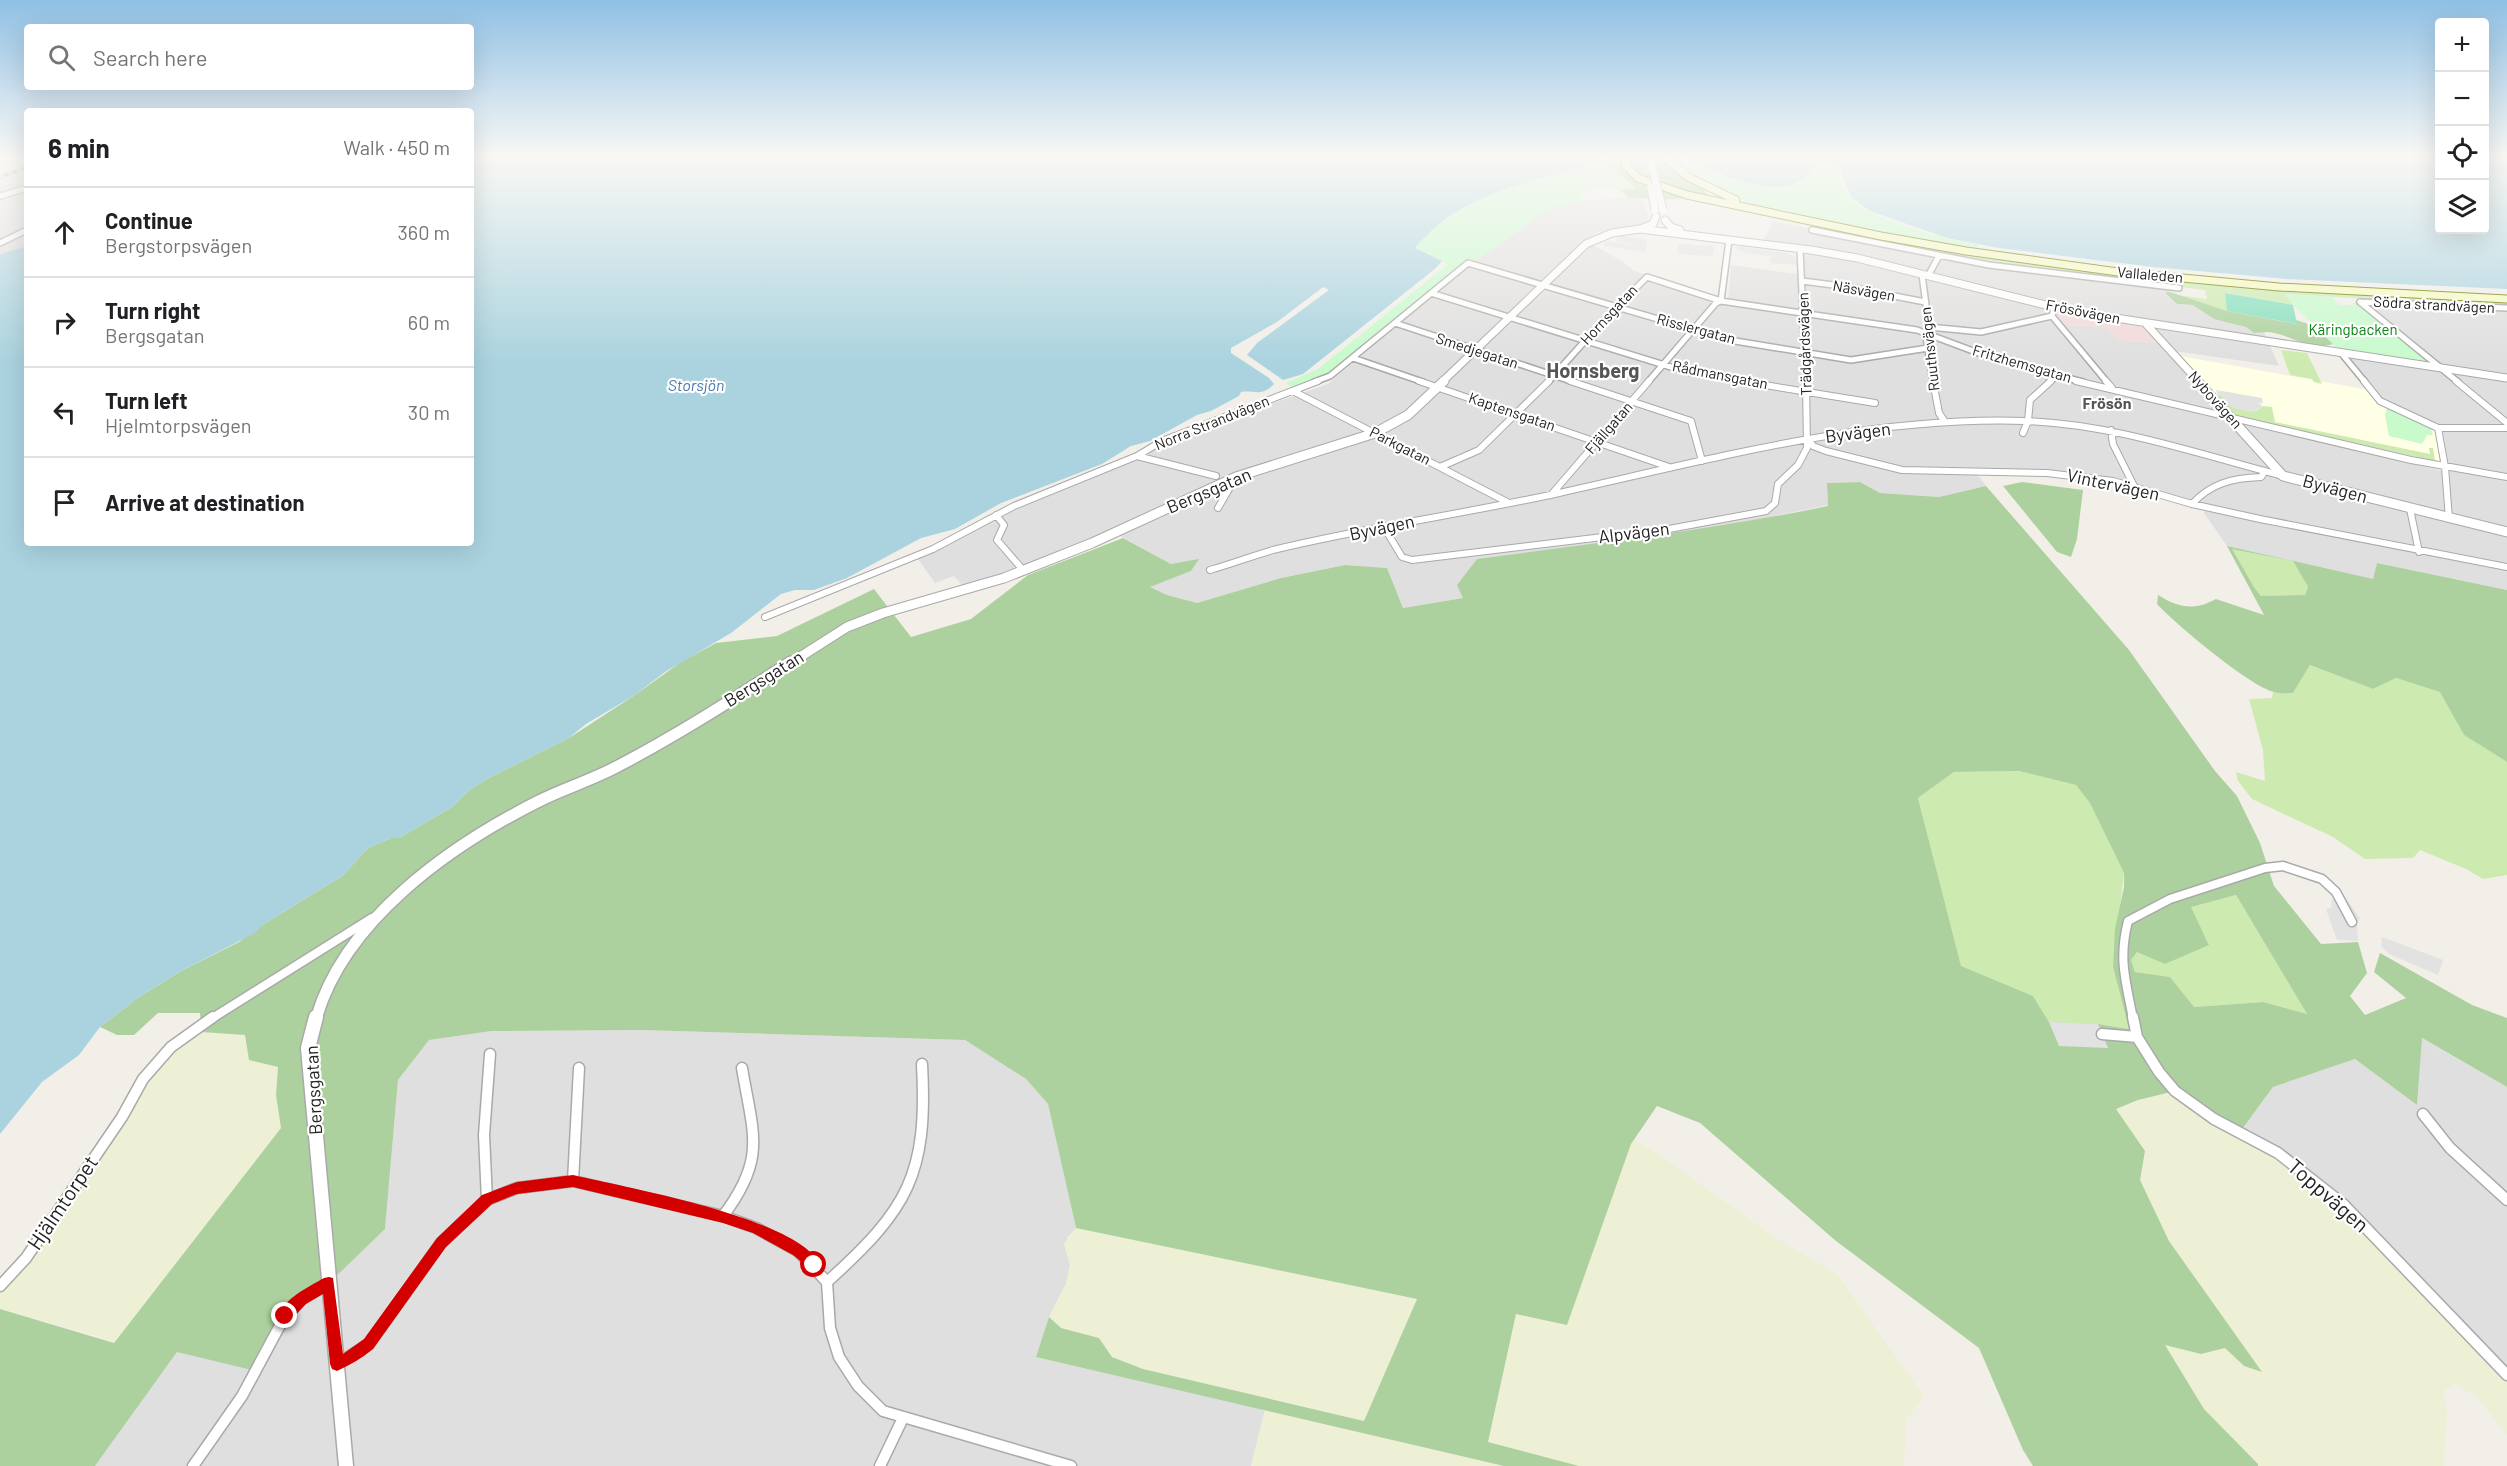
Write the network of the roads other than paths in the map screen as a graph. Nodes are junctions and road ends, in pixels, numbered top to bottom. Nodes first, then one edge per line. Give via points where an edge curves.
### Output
1 (1647, 226) edge
2 (1659, 226) edge
3 (1666, 226) edge
4 (1672, 226) edge
5 (1841, 226) edge
6 (1640, 229) junction
7 (1812, 230) dead end
8 (24, 231) edge
9 (1663, 231) junction
10 (1698, 236) junction
11 (1729, 240) junction
12 (0, 243) edge
13 (1800, 249) junction
14 (1939, 256) junction
15 (1468, 263) joint
16 (1925, 276) junction
17 (1643, 279) joint
18 (1803, 281) junction
19 (1544, 285) junction
20 (2179, 288) dead end
21 (1431, 293) junction
22 (2507, 298) edge
23 (1721, 301) junction
24 (1925, 302) junction
25 (1616, 307) junction
26 (2054, 308) junction
27 (2504, 308) edge
28 (1804, 312) junction
29 (2507, 315) edge
30 (2052, 316) junction
31 (1511, 317) junction
32 (1395, 323) junction
33 (2146, 324) junction
34 (1692, 330) junction
35 (1928, 330) junction
36 (1585, 340) junction
37 (1928, 348) junction
38 (1476, 351) junction
39 (1805, 353) junction
40 (2342, 354) junction
41 (1353, 358) junction
42 (1665, 364) junction
43 (2441, 369) junction
44 (1554, 376) junction
45 (2056, 376) junction
46 (2507, 378) edge
47 (1438, 387) junction
48 (2112, 388) junction
49 (1293, 391) junction
50 (1806, 391) junction
51 (1632, 401) junction
52 (1875, 403) dead end
53 (1516, 413) junction
54 (2231, 417) junction
55 (2028, 421) junction
56 (1945, 422) junction
57 (2507, 423) edge
58 (2438, 428) junction
59 (2507, 428) edge
60 (2111, 430) junction
61 (1375, 433) junction
62 (2023, 433) dead end
63 (1808, 439) junction
64 (1598, 441) junction
65 (1137, 456) junction
66 (1702, 461) junction
67 (1440, 467) junction
68 (1670, 467) junction
69 (2445, 467) junction
70 (2265, 471) junction
71 (1216, 476) dead end
72 (2283, 476) junction
73 (1236, 477) junction
74 (2507, 477) edge
75 (2135, 488) junction
76 (1551, 495) junction
77 (1507, 502) junction
78 (2192, 504) junction
79 (1218, 508) dead end
80 (2410, 509) junction
81 (996, 515) junction
82 (2449, 519) junction
83 (1384, 527) junction
84 (2507, 532) edge
85 (2419, 552) junction
86 (2507, 567) edge
87 (1023, 570) junction
88 (1210, 570) dead end
89 (765, 617) dead end
90 (386, 909) junction
91 (2352, 922) dead end
92 (2102, 1034) dead end
93 (2137, 1037) junction
94 (490, 1054) dead end
95 (922, 1064) dead end
96 (579, 1068) dead end
97 (742, 1068) dead end
98 (2423, 1114) dead end
99 (573, 1181) junction
100 (487, 1200) junction
101 (2507, 1200) edge
102 (723, 1216) junction
103 (827, 1282) junction
104 (329, 1283) junction
105 (0, 1287) edge
106 (337, 1364) junction
107 (2507, 1375) edge
108 (903, 1418) junction
109 (193, 1466) edge
110 (346, 1466) edge
111 (880, 1466) edge
112 (1071, 1466) edge

1 - 6 street
2 - 9 street
3 - 9 street
4 - 10 street
5 - 22 main road, Vallaleden via 2118,272 2279,288
6 - 9 street, Bergsgatan
6 - 19 street, Bergsgatan via 1612,233 1589,242
7 - 14 street
8 - 12 street
9 - 10 street, Frösövägen
10 - 11 street, Frösövägen
11 - 13 street, Frösövägen
11 - 23 street
13 - 16 street, Frösövägen
13 - 18 street, Trädgårdsvägen
14 - 16 street
14 - 20 street
15 - 19 street, Risslergatan
15 - 21 street, Norra Strandvägen
16 - 24 street, Ruuthsvägen
16 - 26 street, Frösövägen
17 - 23 street, Fritzhemsgatan
17 - 25 street, Hornsgatan
18 - 24 street, Näsvägen
18 - 28 street, Trädgårdsvägen
19 - 25 street, Risslergatan
19 - 31 street, Bergsgatan
21 - 31 street, Rådmansgatan
21 - 32 street, Norra Strandvägen
23 - 28 street, Fritzhemsgatan
23 - 34 street, Fjällgatan
24 - 35 street, Ruuthsvägen
25 - 34 street, Risslergatan
25 - 36 street, Hornsgatan
26 - 30 street
26 - 33 street, Frösövägen
27 - 29 street
27 - 43 street, Södra strandvägen via 2360,303
28 - 35 street, Fritzhemsgatan
28 - 39 street, Trädgårdsvägen
30 - 35 street via 1981,332
30 - 48 street
31 - 36 street, Rådmansgatan
31 - 38 street, Bergsgatan
32 - 38 street, Smedjegatan
32 - 41 street, Norra Strandvägen
33 - 40 street, Frösövägen
33 - 54 street, Nybovägen
34 - 39 street, Risslergatan
34 - 42 street, Fjällgatan
35 - 37 street, Ruuthsvägen
35 - 45 street, Fritzhemsgatan via 1997,360
36 - 42 street, Rådmansgatan
36 - 44 street, Hornsgatan
37 - 39 street, Risslergatan via 1859,360
37 - 56 street, Ruuthsvägen via 1936,403
38 - 44 street, Smedjegatan
38 - 47 street, Bergsgatan
39 - 50 street, Trädgårdsvägen
40 - 43 street, Frösövägen
40 - 58 street via 2380,401
41 - 47 street, Kaptensgatan
41 - 49 street, Norra Strandvägen via 1330,376
42 - 50 street, Rådmansgatan via 1687,372
42 - 51 street, Fjällgatan
43 - 46 street, Frösövägen
43 - 57 street
44 - 51 street, Smedjegatan
44 - 53 street, Hornsgatan
45 - 48 street, Fritzhemsgatan
45 - 55 street via 2030,400
47 - 53 street, Kaptensgatan
47 - 61 street, Bergsgatan via 1408,415
48 - 54 street, Fritzhemsgatan
49 - 61 street, Parkgatan
49 - 65 street, Norra Strandvägen via 1162,441
50 - 52 street, Rådmansgatan
50 - 63 street, Trädgårdsvägen
51 - 64 street, Fjällgatan
51 - 66 street, Smedjegatan via 1692,421
53 - 64 street, Kaptensgatan
53 - 67 street, Hornsgatan via 1479,450
54 - 69 street, Fritzhemsgatan
54 - 72 street, Nybovägen
55 - 56 street, Byvägen
55 - 60 street, Byvägen
55 - 62 street
56 - 63 street, Byvägen
58 - 59 street
58 - 69 street
60 - 70 street, Byvägen
60 - 75 street via 2113,444
61 - 67 street, Parkgatan
61 - 73 street, Bergsgatan
63 - 66 street, Byvägen
63 - 75 street, Vintervägen via 1813,446 1826,451 1902,470 2067,474
63 - 83 street, Alpvägen via 1800,466 1778,484 1775,506 1766,511 1669,529 1412,561 1402,557
64 - 68 street, Kaptensgatan
64 - 76 street, Fjällgatan
65 - 71 street
65 - 81 street, Norra Strandvägen
66 - 68 street, Byvägen
67 - 77 street, Parkgatan
68 - 76 street, Byvägen
69 - 74 street, Fritzhemsgatan
69 - 82 street
70 - 72 street, Byvägen
70 - 78 street via 2261,477 2224,480 2200,494
72 - 80 street, Byvägen
73 - 79 street
73 - 87 street, Bergsgatan
75 - 78 street, Vintervägen
76 - 77 street, Byvägen
77 - 83 street, Byvägen
78 - 85 street, Vintervägen
80 - 82 street, Byvägen
80 - 85 street
81 - 87 street via 1004,525 998,540
81 - 89 street, Norra Strandvägen via 933,549
82 - 84 street, Byvägen
83 - 88 street, Byvägen via 1251,556
85 - 86 street, Vintervägen
87 - 90 street, Bergsgatan via 847,627 627,762 536,802 489,828 437,865
90 - 104 street, Bergsgatan via 351,946 332,976 308,1048
90 - 105 street, Hjälmtorpet via 171,1047 143,1079 122,1117 26,1258
91 - 93 street, Toppvägen via 2336,892 2322,879 2283,866 2249,873 2151,907 2128,921 2122,945
92 - 93 street
93 - 107 street, Toppvägen via 2175,1091 2214,1119 2277,1153 2343,1204
94 - 100 street via 484,1136
95 - 103 street via 925,1123 917,1168 895,1212 861,1252
96 - 99 street
97 - 102 street via 755,1153 744,1188
98 - 101 street via 2439,1136
99 - 100 street via 517,1188
99 - 102 street
100 - 106 street via 441,1243 369,1344
102 - 103 street via 756,1227 798,1251
103 - 108 street via 831,1334 842,1363 858,1390 883,1411
104 - 106 street, Bergsgatan
104 - 109 street via 301,1299 285,1316 242,1396
106 - 110 street, Bergsgatan
108 - 111 street
108 - 112 street

